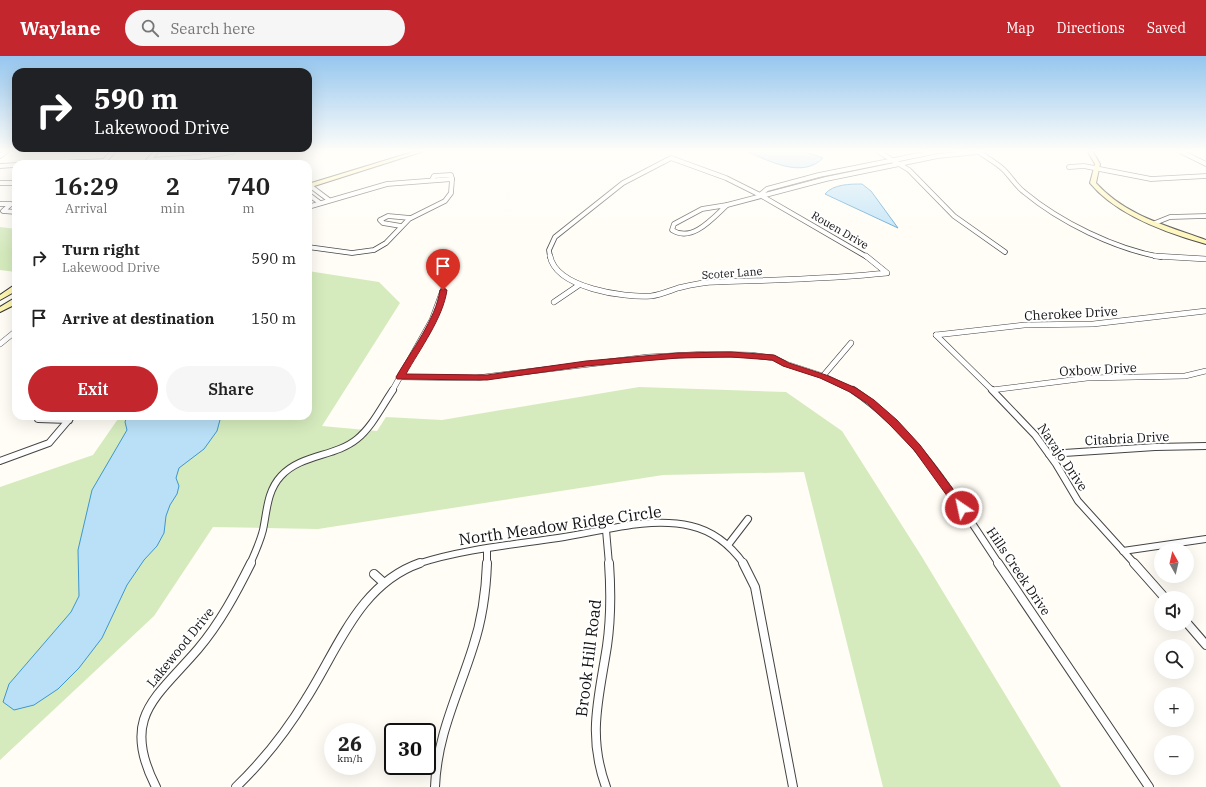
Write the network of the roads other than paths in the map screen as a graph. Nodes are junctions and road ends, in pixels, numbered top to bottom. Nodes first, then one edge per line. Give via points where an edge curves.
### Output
1 (380, 186) edge
2 (451, 186) edge
3 (619, 186) edge
4 (742, 186) edge
5 (778, 186) edge
6 (801, 186) edge
7 (925, 186) edge
8 (1018, 186) edge
9 (1095, 186) edge
10 (312, 188) edge
11 (760, 195) junction
12 (312, 197) edge
13 (329, 200) junction
14 (320, 203) junction
15 (0, 204) edge
16 (727, 205) junction
17 (312, 206) edge
18 (2, 211) edge
19 (12, 212) edge
20 (1206, 216) edge
21 (410, 218) junction
22 (1155, 223) junction
23 (401, 226) junction
24 (1206, 242) edge
25 (312, 248) edge
26 (1005, 252) dead end
27 (1206, 259) edge
28 (888, 273) joint
29 (579, 285) junction
30 (12, 290) edge
31 (443, 290) dead end
32 (0, 298) edge
33 (554, 302) dead end
34 (12, 303) edge
35 (0, 310) edge
36 (1206, 312) edge
37 (12, 334) edge
38 (936, 335) joint
39 (851, 343) dead end
40 (0, 344) edge
41 (1206, 371) edge
42 (823, 376) junction
43 (400, 377) junction
44 (992, 390) junction
45 (68, 420) edge
46 (1206, 446) edge
47 (1049, 454) junction
48 (0, 461) edge
49 (748, 519) dead end
50 (606, 530) junction
51 (1206, 539) edge
52 (728, 545) junction
53 (487, 549) junction
54 (1123, 551) junction
55 (374, 574) dead end
56 (384, 583) junction
57 (1158, 591) edge
58 (1194, 631) edge
59 (1206, 645) edge
60 (156, 787) edge
61 (236, 787) edge
62 (435, 787) edge
63 (606, 787) edge
64 (793, 787) edge
65 (1149, 787) edge

1 - 13 street
2 - 21 street via 451,192 444,201
3 - 29 street, Rouen Drive via 555,237 549,250 551,261
4 - 11 street, Rouen Drive
5 - 11 street via 767,189
6 - 11 street
7 - 26 street via 964,225
8 - 27 street via 1050,210 1119,247 1146,255
9 - 22 main road via 1118,207
10 - 13 street
11 - 16 street
11 - 28 street, Rouen Drive via 870,258
12 - 14 street
13 - 14 street
14 - 17 street
15 - 18 street via 12,204
16 - 16 street via 709,222 689,234 678,234 672,230 674,224 702,209
18 - 19 street
20 - 22 street via 1170,217
21 - 23 street
21 - 23 street via 391,216 380,220 383,223
22 - 24 main road
23 - 25 street via 386,244 370,250 348,253
28 - 29 street, Scoter Lane via 841,278 714,282 686,286 652,296 609,293
29 - 33 street
30 - 32 main road
31 - 43 street, Lakewood Drive via 435,317
34 - 35 main road
36 - 38 street, Cherokee Drive via 1093,324 1024,325
37 - 40 street
38 - 44 street, Navajo Drive
39 - 42 street
41 - 44 street, Oxbow Drive via 1185,376 1087,378
42 - 43 street, Hills Creek Drive via 774,358 706,354 648,357 482,378
42 - 65 street, Hills Creek Drive via 853,390 881,410 936,471
43 - 60 street, Lakewood Drive via 374,419 357,439 293,466 282,475 272,489 266,503 265,524 257,548 231,600 211,633 161,689 146,713 142,726 141,748
44 - 47 street, Navajo Drive via 1036,435
45 - 48 street via 49,443
46 - 47 street, Citabria Drive
47 - 54 street, Navajo Drive via 1078,501
49 - 52 street
50 - 52 street, North Meadow Ridge Circle via 669,523 705,531
50 - 53 street, North Meadow Ridge Circle
50 - 63 street, Brook Hill Road via 610,614 595,728 595,754
51 - 54 street
52 - 64 street, North Meadow Ridge Circle via 747,567 755,587
53 - 56 street, North Meadow Ridge Circle via 420,563
53 - 62 street via 486,590 480,621 440,738
54 - 57 street, Navajo Drive
55 - 56 street
56 - 61 street, North Meadow Ridge Circle via 361,605 350,620 303,705 276,744
58 - 59 street

